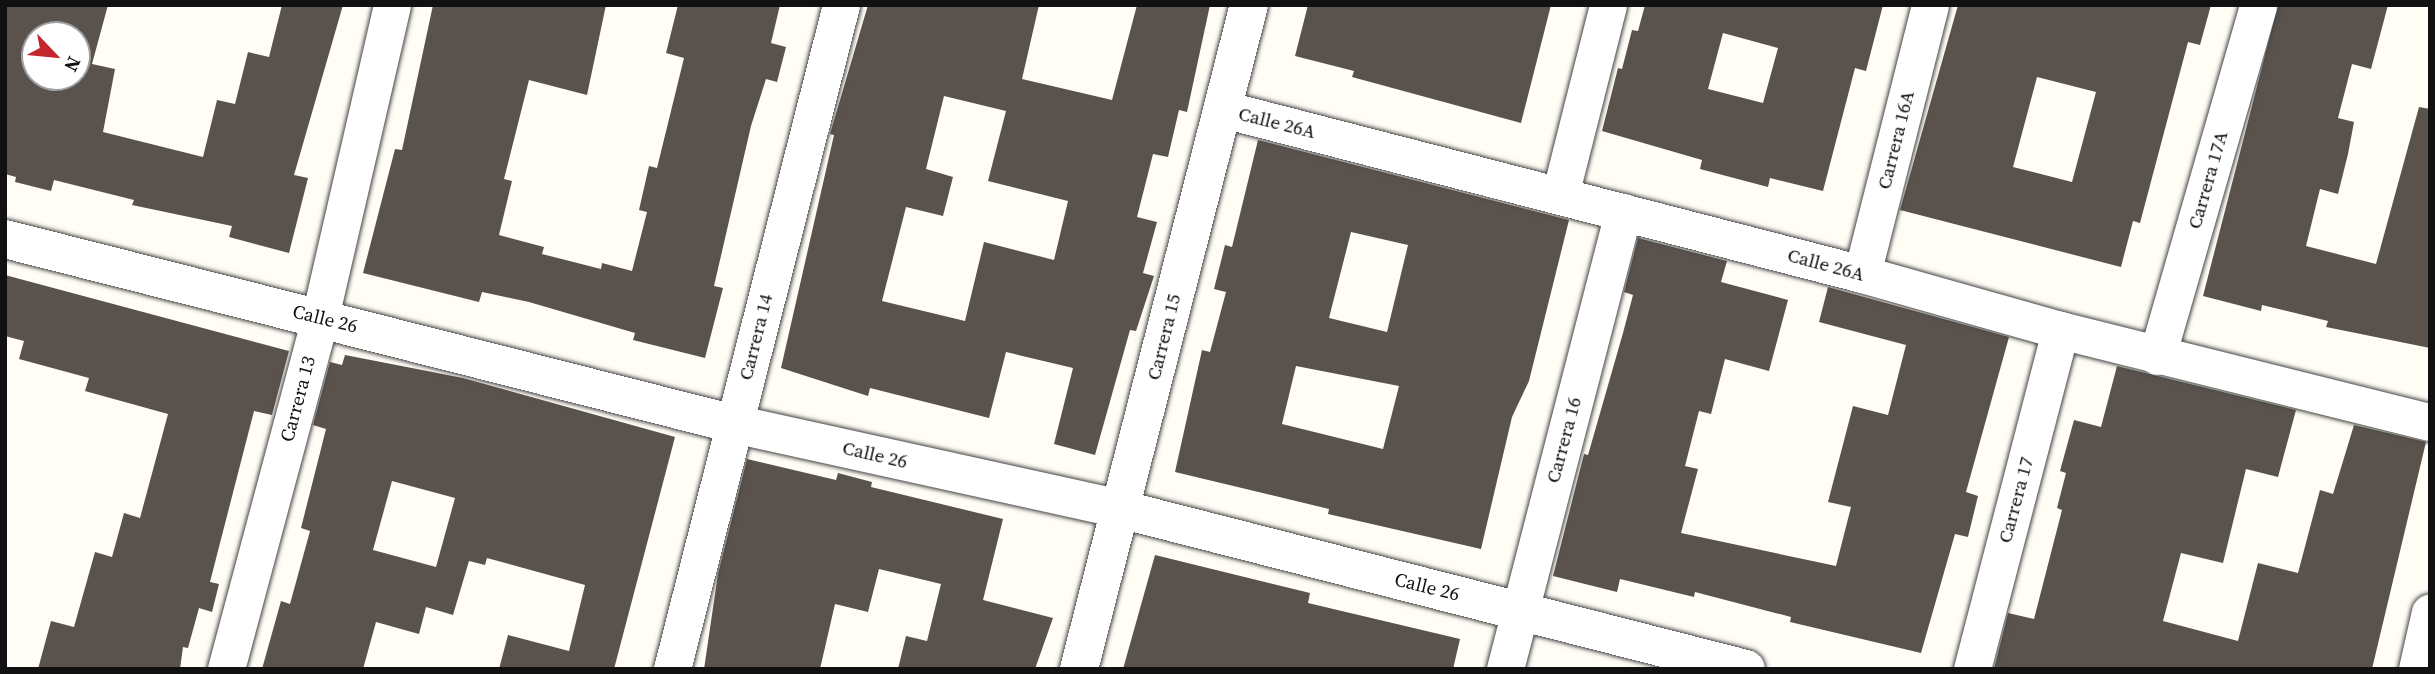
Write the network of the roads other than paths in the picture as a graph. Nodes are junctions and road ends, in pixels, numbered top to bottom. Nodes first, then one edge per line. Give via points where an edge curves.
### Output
1 (392, 5) edge
2 (841, 5) edge
3 (1250, 5) edge
4 (1608, 5) edge
5 (1930, 5) edge
6 (2258, 5) edge
7 (1223, 109) junction
8 (1560, 195) junction
9 (1623, 212) junction
10 (5, 239) edge
11 (1862, 274) junction
12 (320, 317) junction
13 (2060, 330) junction
14 (2157, 356) junction
15 (2430, 422) edge
16 (734, 424) junction
17 (1120, 509) junction
18 (1520, 611) junction
19 (2430, 612) edge
20 (226, 669) edge
21 (672, 669) edge
22 (1079, 669) edge
23 (1505, 669) edge
24 (1746, 669) edge
25 (1972, 669) edge
26 (2417, 669) edge

1 - 12 street, Carrera 13
2 - 16 street, Carrera 14
3 - 7 street, Carrera 15
4 - 8 street
5 - 11 street, Carrera 16A
6 - 14 street, Carrera 17A
7 - 8 street, Calle 26A
7 - 17 street, Carrera 15
8 - 9 street, Calle 26A
9 - 11 street, Calle 26A
9 - 18 street, Carrera 16
10 - 12 street, Calle 26
11 - 13 street, Calle 26A
12 - 16 street, Calle 26
12 - 20 street, Carrera 13
13 - 14 street, Calle 26A
13 - 25 street, Carrera 17
14 - 15 street, Calle 26A
16 - 17 street, Calle 26
16 - 21 street, Carrera 14
17 - 18 street, Calle 26
17 - 22 street, Carrera 15
18 - 23 street, Carrera 16
18 - 24 street, Calle 26
19 - 26 street

